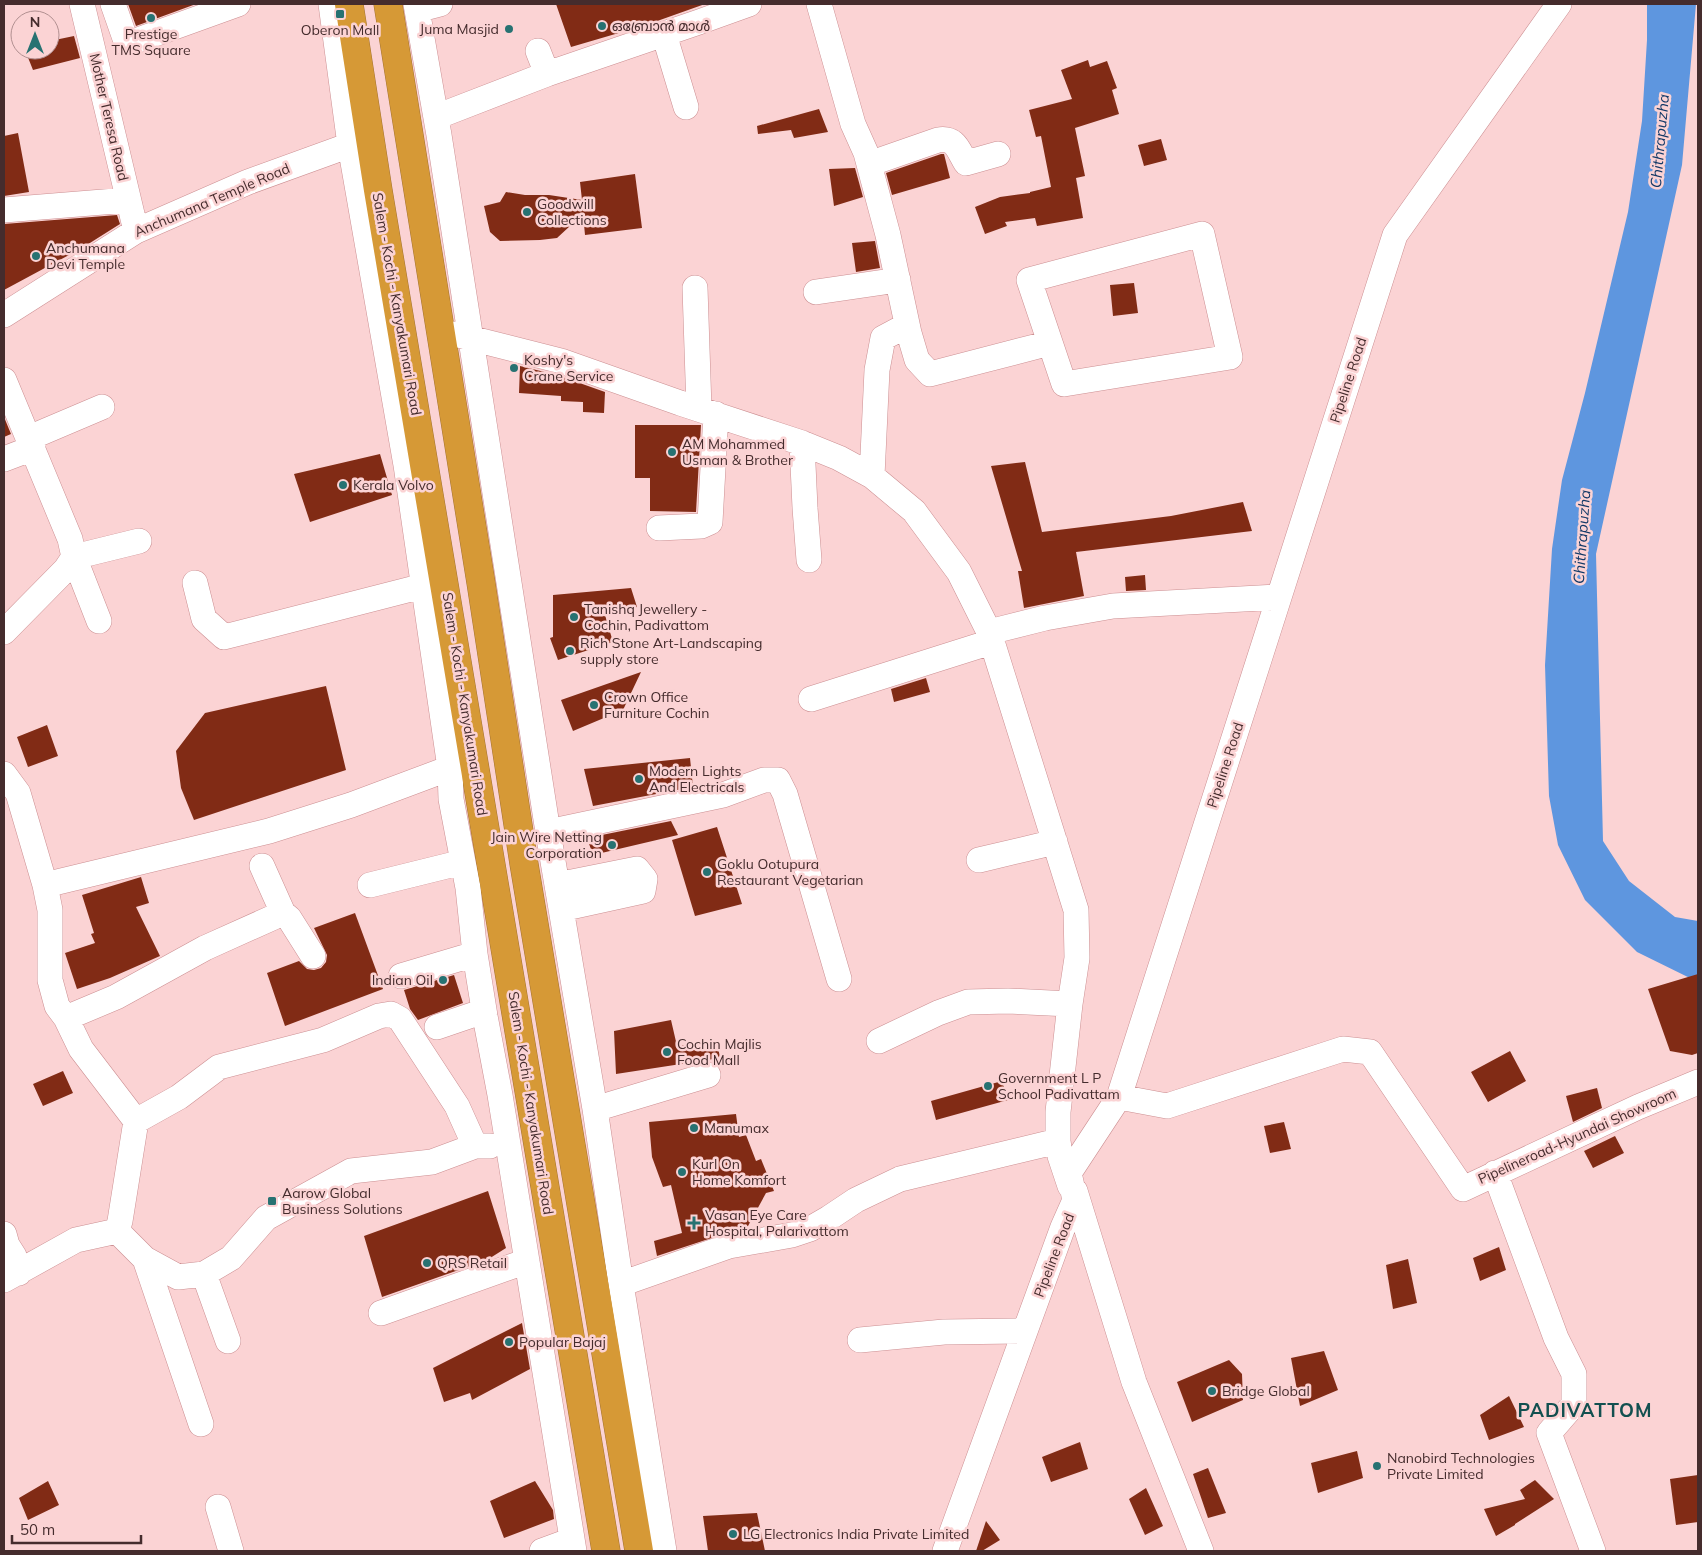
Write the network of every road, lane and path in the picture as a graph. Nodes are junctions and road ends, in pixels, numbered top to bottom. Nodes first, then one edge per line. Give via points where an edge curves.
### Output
1 (82, 4) edge
2 (113, 4) edge
3 (238, 4) edge
4 (331, 4) edge
5 (349, 4) edge
6 (388, 4) edge
7 (749, 4) edge
8 (819, 4) edge
9 (1559, 4) edge
10 (424, 6) edge
11 (664, 34) junction
12 (348, 55) junction
13 (686, 107) dead end
14 (436, 117) junction
15 (350, 145) junction
16 (998, 154) dead end
17 (869, 164) junction
18 (128, 200) junction
19 (4, 210) edge
20 (136, 231) junction
21 (898, 280) junction
22 (695, 288) dead end
23 (816, 292) dead end
24 (4, 315) edge
25 (441, 332) junction
26 (909, 333) junction
27 (470, 338) junction
28 (1050, 343) junction
29 (4, 380) edge
30 (102, 408) dead end
31 (708, 412) junction
32 (802, 442) junction
33 (31, 443) junction
34 (4, 459) edge
35 (872, 476) junction
36 (659, 528) dead end
37 (140, 541) dead end
38 (74, 557) junction
39 (809, 560) dead end
40 (196, 583) dead end
41 (482, 583) junction
42 (434, 586) junction
43 (1279, 597) junction
44 (99, 621) dead end
45 (4, 632) edge
46 (990, 637) junction
47 (810, 700) dead end
48 (450, 768) junction
49 (4, 774) edge
50 (543, 799) junction
51 (515, 804) junction
52 (548, 832) junction
53 (1055, 842) junction
54 (979, 860) dead end
55 (463, 862) junction
56 (262, 866) dead end
57 (557, 884) junction
58 (44, 885) junction
59 (370, 885) dead end
60 (561, 909) junction
61 (282, 913) junction
62 (475, 954) junction
63 (313, 956) dead end
64 (401, 976) dead end
65 (839, 979) dead end
66 (512, 984) junction
67 (483, 1000) junction
68 (1070, 1004) junction
69 (66, 1018) junction
70 (437, 1027) dead end
71 (879, 1041) dead end
72 (708, 1075) dead end
73 (1698, 1082) edge
74 (1119, 1097) junction
75 (595, 1109) junction
76 (136, 1121) junction
77 (1058, 1141) junction
78 (475, 1146) junction
79 (508, 1146) junction
80 (1069, 1173) junction
81 (1495, 1173) junction
82 (1074, 1200) junction
83 (117, 1231) junction
84 (4, 1234) edge
85 (145, 1259) junction
86 (527, 1261) junction
87 (204, 1274) junction
88 (11, 1276) edge
89 (621, 1284) junction
90 (381, 1314) dead end
91 (1025, 1330) junction
92 (228, 1340) dead end
93 (860, 1340) dead end
94 (201, 1424) dead end
95 (218, 1507) dead end
96 (573, 1545) edge
97 (231, 1551) edge
98 (542, 1551) edge
99 (606, 1551) edge
100 (639, 1551) edge
101 (664, 1551) edge
102 (945, 1551) edge
103 (1201, 1551) edge
104 (1593, 1551) edge

1 - 18 street, Mother Teresa Road
2 - 3 street via 127,44
4 - 12 street
5 - 12 highway, Salem - Kochi - Kanyakumari Road
6 - 25 highway
7 - 11 street
8 - 17 street via 853,124
9 - 43 street, Pipeline Road via 1395,235
10 - 14 street
11 - 13 street
11 - 14 street via 543,62
12 - 15 street
12 - 42 highway, Salem - Kochi - Kanyakumari Road via 378,190
14 - 27 street
15 - 20 street, Anchumana Temple Road via 248,182
15 - 42 street via 406,465
16 - 17 street via 966,163 954,143 947,138
17 - 21 street
18 - 19 street
18 - 20 street, Mother Teresa Road
20 - 24 street, Anchumana Temple Road
21 - 23 street
21 - 26 street
22 - 31 street
25 - 27 street
25 - 41 highway
26 - 28 street via 917,360 930,374
26 - 35 street via 898,330 883,338 877,370
27 - 31 street via 561,361
27 - 50 street
28 - 28 street via 1064,384 1230,357 1202,234 1029,280
29 - 33 street
30 - 33 street
31 - 32 street
31 - 36 street via 710,522 701,526
32 - 35 street
32 - 39 street
33 - 34 street
33 - 38 street via 70,539
35 - 46 street via 914,511 960,572
37 - 38 street
38 - 44 street
38 - 45 street
40 - 42 street via 204,619 224,637
41 - 42 highway
41 - 51 highway
42 - 48 street
42 - 66 highway, Salem - Kochi - Kanyakumari Road
43 - 46 street via 1113,606 1045,618
43 - 74 street, Pipeline Road
46 - 47 street
46 - 53 street
48 - 55 street via 451,799
48 - 58 street via 352,805 269,831
49 - 58 street via 18,793
50 - 51 street
50 - 52 street
51 - 100 highway
52 - 57 street
52 - 65 street via 723,795 764,780 778,780 785,794
53 - 54 street
53 - 68 street via 1076,910 1077,958
55 - 59 street
55 - 62 street
56 - 61 street
57 - 60 street
57 - 60 street via 637,869 646,878 643,891
58 - 69 street via 50,910 50,980 57,1006
60 - 75 street
61 - 63 street via 289,918
61 - 69 street via 205,948 116,997
62 - 64 street
62 - 67 street
66 - 67 street
66 - 99 highway, Salem - Kochi - Kanyakumari Road
67 - 70 street
67 - 79 street
68 - 71 street via 968,1002
68 - 77 street via 1058,1112
69 - 76 street via 81,1048
72 - 75 street
73 - 81 street, Pipelineroad-Hyundai Showroom
74 - 80 street, Pipeline Road
74 - 81 street, Pipelineroad-Hyundai Showroom via 1167,1106 1343,1048 1370,1052 1463,1189
75 - 89 street
76 - 78 street via 179,1097 219,1067 323,1040 391,1014 400,1019 457,1106
76 - 83 street
77 - 82 street
77 - 89 street via 900,1179 856,1200 810,1229 729,1246
78 - 79 street
78 - 87 street via 432,1162 352,1171 266,1218 231,1258
79 - 86 street
80 - 82 street, Pipeline Road
80 - 103 street via 1134,1382
81 - 104 street via 1556,1338 1574,1374 1574,1404 1549,1433
82 - 91 street, Pipeline Road
83 - 85 street
83 - 88 street via 76,1240
84 - 88 street via 14,1256
85 - 87 street via 178,1277
85 - 94 street
86 - 90 street
86 - 96 street
87 - 92 street
89 - 101 street
91 - 93 street via 944,1332
91 - 102 street, Pipeline Road
95 - 97 street
96 - 98 street

